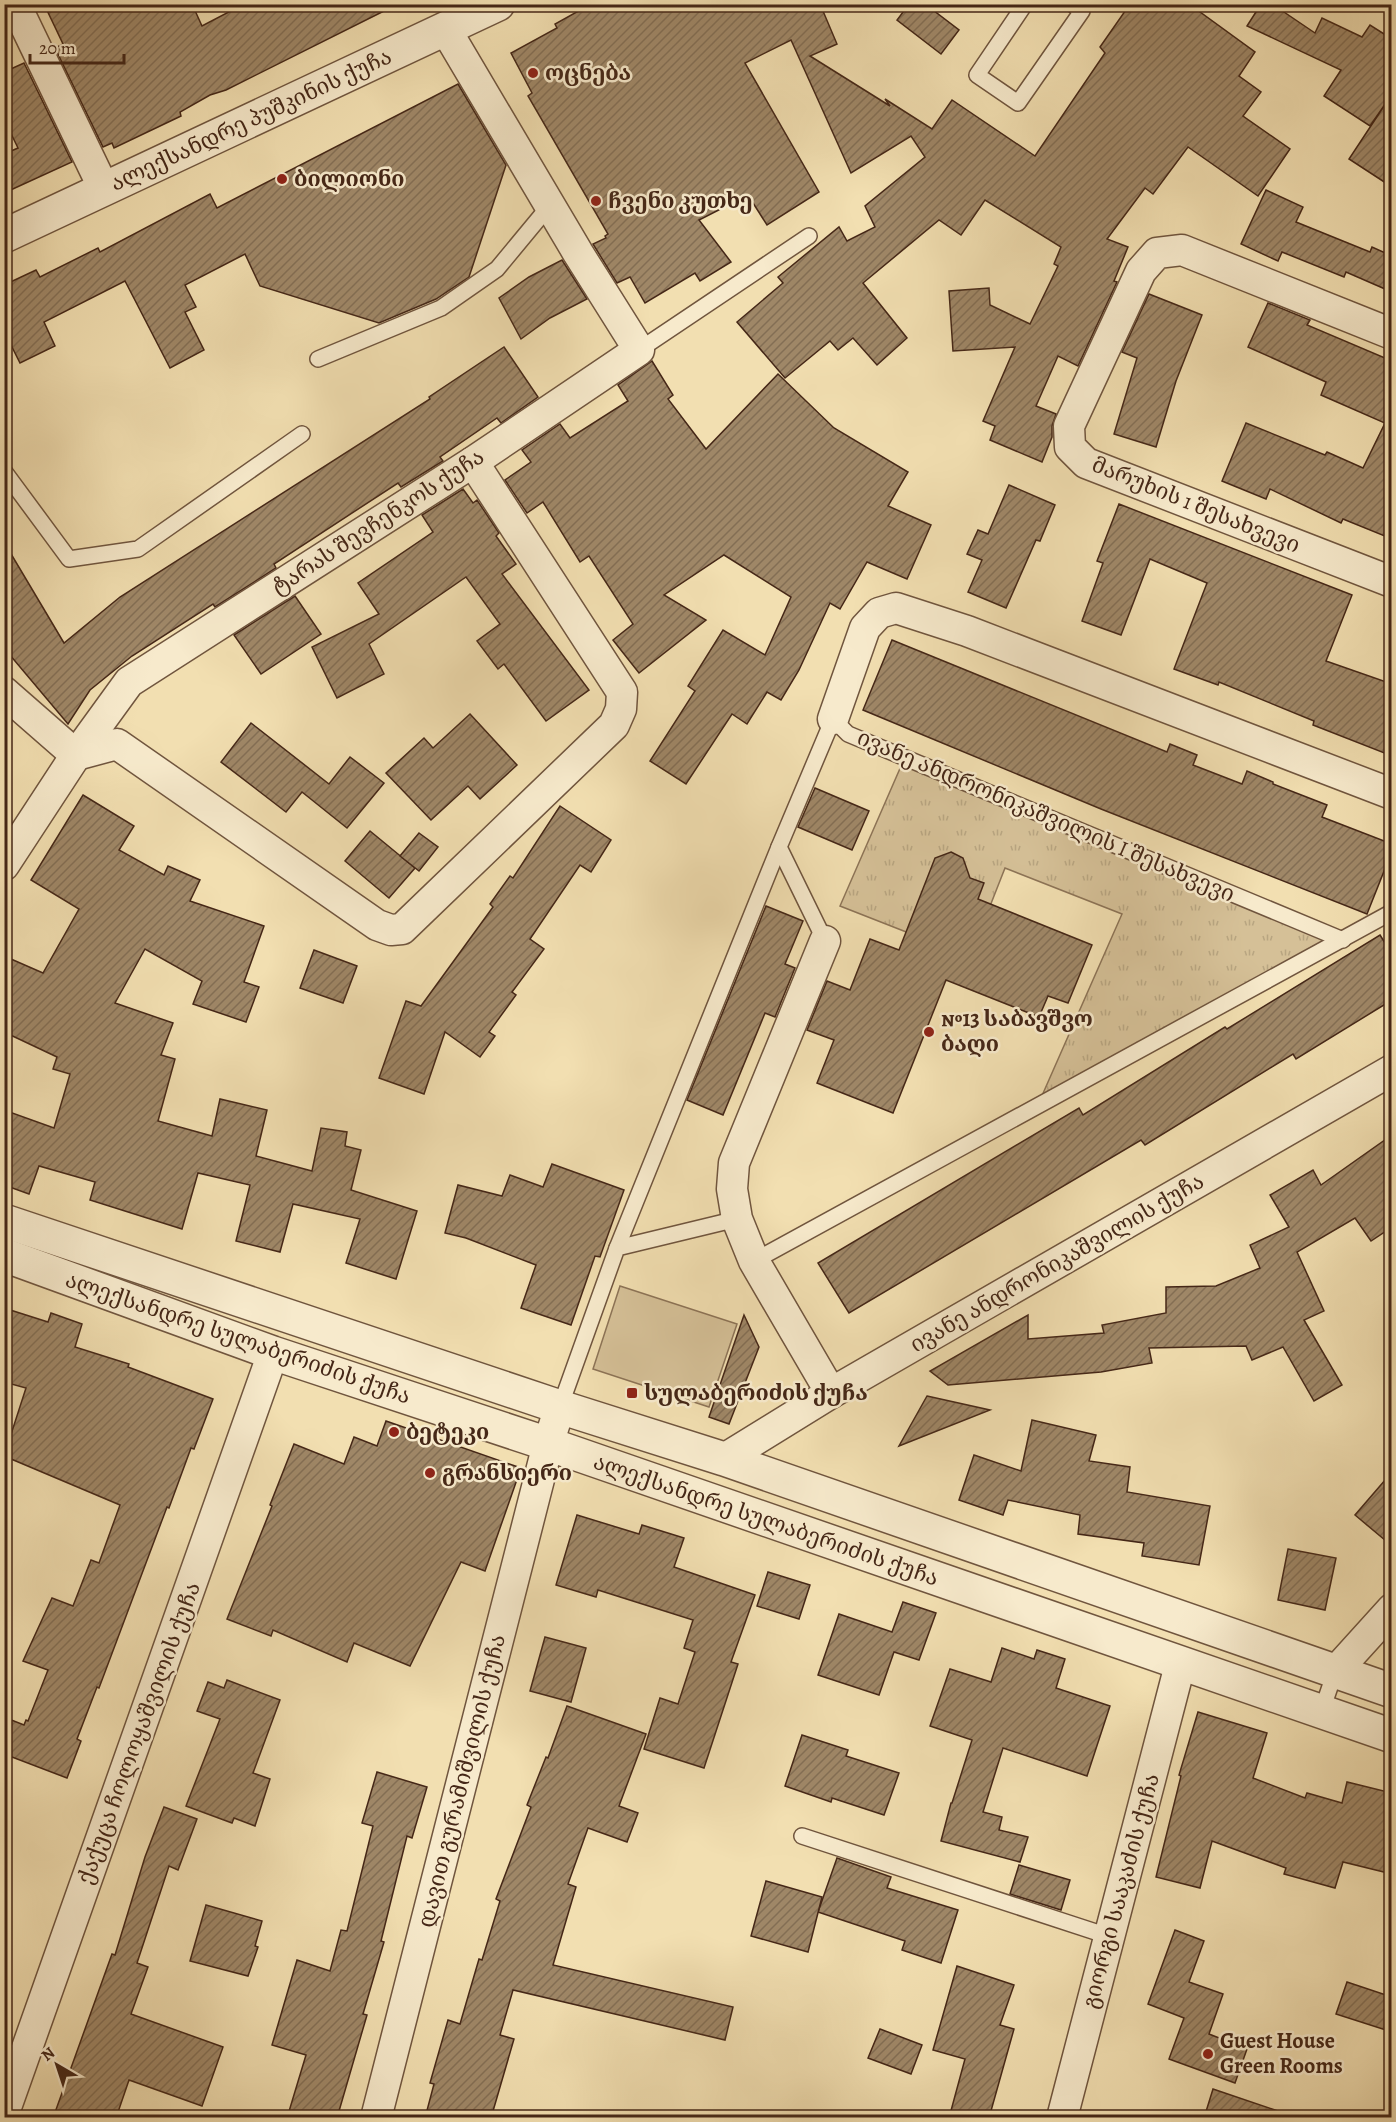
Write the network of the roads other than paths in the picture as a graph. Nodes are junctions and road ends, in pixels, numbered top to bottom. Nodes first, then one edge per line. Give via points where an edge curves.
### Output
1 (15, 4) edge
2 (498, 4) edge
3 (1025, 4) edge
4 (1072, 4) edge
5 (446, 30) junction
6 (104, 189) junction
7 (550, 205) junction
8 (4, 236) edge
9 (809, 236) dead end
10 (1392, 334) edge
11 (639, 350) junction
12 (318, 359) dead end
13 (302, 434) dead end
14 (473, 462) junction
15 (4, 471) edge
16 (1392, 582) edge
17 (4, 692) edge
18 (833, 718) junction
19 (76, 754) junction
20 (1392, 794) edge
21 (779, 847) junction
22 (4, 865) edge
23 (1392, 912) edge
24 (1343, 940) junction
25 (825, 941) joint
26 (1392, 1070) edge
27 (737, 1219) junction
28 (4, 1221) edge
29 (617, 1248) junction
30 (4, 1256) edge
31 (754, 1261) junction
32 (273, 1353) junction
33 (831, 1393) junction
34 (560, 1407) junction
35 (548, 1444) junction
36 (724, 1460) junction
37 (1392, 1610) edge
38 (1180, 1665) junction
39 (1335, 1672) junction
40 (1392, 1691) edge
41 (1321, 1713) junction
42 (1392, 1736) edge
43 (802, 1836) dead end
44 (1108, 1936) junction
45 (4, 2113) edge
46 (376, 2118) edge
47 (1062, 2118) edge

1 - 6 street
2 - 5 street, ალექსანდრე პუშკინის ქუჩა
3 - 4 lane via 977,75 1018,103 1082,11
5 - 6 street, ალექსანდრე პუშკინის ქუჩა
5 - 7 street
6 - 8 street, ალექსანდრე პუშკინის ქუჩა
7 - 11 street
7 - 12 lane via 497,269 441,308
9 - 11 lane, ტარას შევჩენკოს ქუჩა
10 - 16 street, მარუხის 1 შესახვევი via 1182,250 1158,253 1141,271 1069,426 1070,447 1086,463
11 - 14 street, ტარას შევჩენკოს ქუჩა
13 - 15 lane via 138,549 69,559
14 - 19 street, ტარას შევჩენკოს ქუჩა via 129,682
14 - 19 street via 622,692 621,709 614,725 402,929 377,925 117,744
17 - 19 street
18 - 20 street, ივანე ანდრონიკაშვილის I შესახვევი via 866,628 879,613 896,608
18 - 21 lane
18 - 24 lane, ივანე ანდრონიკაშვილის I შესახვევი via 848,734
19 - 22 street, ტარას შევჩენკოს ქუჩა
21 - 25 lane
21 - 29 lane
23 - 24 lane
24 - 31 lane
25 - 27 street via 734,1163 732,1189
26 - 33 street, ივანე ანდრონიკაშვილის ქუჩა
27 - 29 lane
27 - 31 street
28 - 34 street, ალექსანდრე სულაბერიძის ქუჩა
29 - 34 lane
30 - 32 street, ალექსანდრე სულაბერიძის ქუჩა
31 - 33 street
32 - 35 street, ალექსანდრე სულაბერიძის ქუჩა
32 - 45 street, ქაქუცა ჩოლოყაშვილის ქუჩა
33 - 36 street, ივანე ანდრონიკაშვილის ქუჩა
34 - 35 street, დავით გურამიშვილის ქუჩა
34 - 36 street, ალექსანდრე სულაბერიძის ქუჩა
35 - 38 street, ალექსანდრე სულაბერიძის ქუჩა
35 - 46 street, დავით გურამიშვილის ქუჩა
36 - 39 street, ალექსანდრე სულაბერიძის ქუჩა
37 - 39 street
38 - 41 street, ალექსანდრე სულაბერიძის ქუჩა
38 - 44 street, გიორგი სააკაძის ქუჩა
39 - 40 street, ალექსანდრე სულაბერიძის ქუჩა
39 - 41 lane
41 - 42 street, ალექსანდრე სულაბერიძის ქუჩა
43 - 44 lane
44 - 47 street, გიორგი სააკაძის ქუჩა

